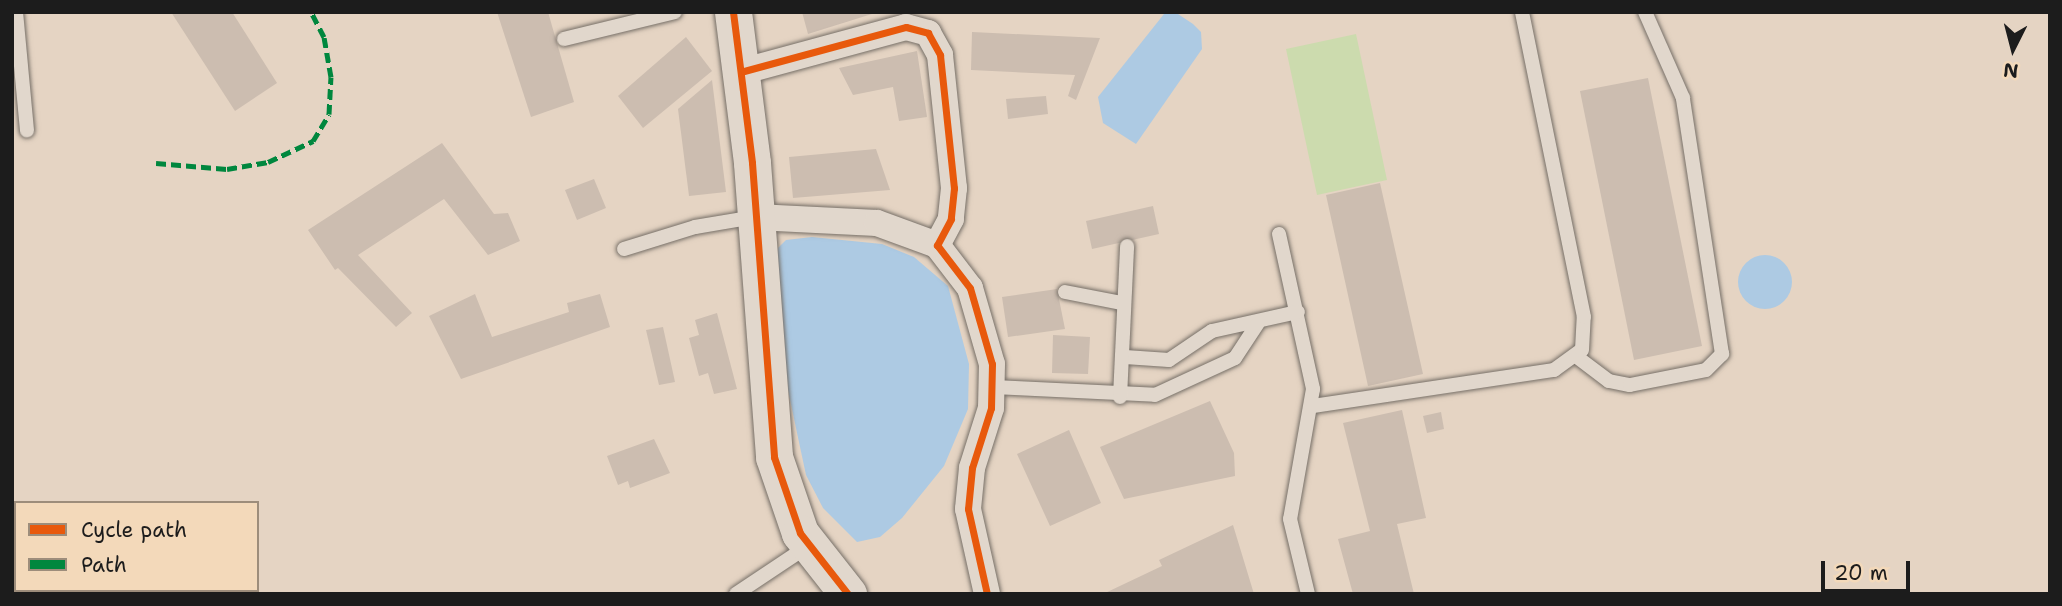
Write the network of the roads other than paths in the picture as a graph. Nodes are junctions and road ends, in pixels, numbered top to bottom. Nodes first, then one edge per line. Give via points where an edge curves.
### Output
1 (16, 12) edge
2 (675, 12) edge
3 (733, 12) edge
4 (1522, 12) edge
5 (1645, 12) edge
6 (564, 39) dead end
7 (744, 71) junction
8 (27, 130) dead end
9 (756, 216) junction
10 (1279, 234) dead end
11 (937, 245) junction
12 (1127, 246) dead end
13 (624, 249) dead end
14 (1065, 292) dead end
15 (1121, 303) junction
16 (1298, 312) junction
17 (1258, 324) junction
18 (1180, 355) junction
19 (1125, 357) junction
20 (1577, 357) junction
21 (1190, 380) junction
22 (994, 387) junction
23 (1120, 397) junction
24 (1313, 406) junction
25 (808, 546) junction
26 (736, 594) edge
27 (848, 594) edge
28 (987, 594) edge
29 (1308, 594) edge

1 - 8 lane
2 - 6 lane
3 - 7 street
4 - 20 lane via 1584,317 1584,341
5 - 20 lane via 1683,98 1722,354 1706,370 1630,385 1609,381
7 - 9 street
7 - 11 street via 906,27 928,33 944,69 954,169 951,219
9 - 11 street via 877,223
9 - 13 lane via 695,227
9 - 25 street via 774,457 784,497
10 - 16 lane
11 - 22 street via 970,288 987,338
12 - 15 lane
14 - 15 lane
15 - 19 lane
16 - 17 lane
16 - 24 lane
17 - 18 lane via 1212,331
17 - 21 lane via 1235,358
18 - 19 lane via 1169,360
18 - 21 lane
19 - 23 lane
20 - 24 lane via 1554,370
21 - 23 lane via 1155,395
22 - 23 lane
22 - 28 street via 972,468 968,509
24 - 29 lane via 1290,519
25 - 26 lane
25 - 27 street

